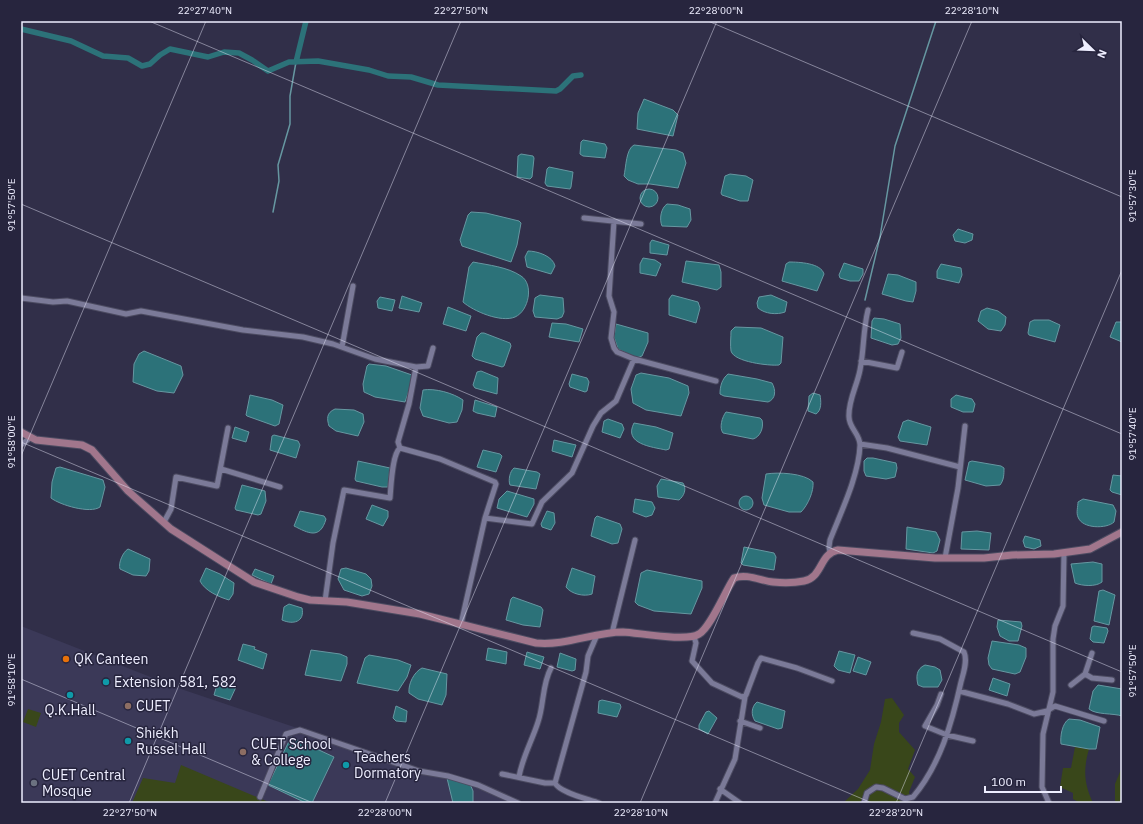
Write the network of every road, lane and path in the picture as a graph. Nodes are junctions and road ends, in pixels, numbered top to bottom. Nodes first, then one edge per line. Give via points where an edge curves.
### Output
1 (584, 218) dead end
2 (614, 221) junction
3 (641, 224) dead end
4 (353, 286) dead end
5 (21, 298) edge
6 (868, 310) dead end
7 (342, 347) junction
8 (433, 348) dead end
9 (902, 352) dead end
10 (634, 359) junction
11 (862, 360) junction
12 (416, 367) junction
13 (716, 381) dead end
14 (965, 426) dead end
15 (228, 428) dead end
16 (21, 432) edge
17 (30, 438) junction
18 (860, 444) junction
19 (21, 445) edge
20 (400, 448) junction
21 (960, 467) junction
22 (221, 469) junction
23 (280, 488) dead end
24 (485, 518) junction
25 (164, 522) junction
26 (1122, 532) edge
27 (635, 540) dead end
28 (830, 552) junction
29 (1064, 553) junction
30 (945, 558) junction
31 (325, 601) junction
32 (461, 624) junction
33 (612, 633) junction
34 (913, 633) dead end
35 (597, 634) junction
36 (694, 636) junction
37 (1092, 653) dead end
38 (551, 668) dead end
39 (1085, 674) junction
40 (1112, 680) dead end
41 (832, 681) dead end
42 (1071, 685) dead end
43 (959, 690) junction
44 (941, 694) dead end
45 (745, 698) junction
46 (1047, 711) junction
47 (740, 721) junction
48 (1104, 721) dead end
49 (760, 728) dead end
50 (947, 735) junction
51 (973, 741) dead end
52 (502, 774) dead end
53 (519, 778) junction
54 (555, 783) junction
55 (720, 789) junction
56 (260, 797) dead end
57 (518, 803) edge
58 (600, 803) edge
59 (715, 803) edge
60 (740, 803) edge
61 (864, 803) edge
62 (1049, 803) edge

1 - 2 street
2 - 3 street
2 - 10 street via 609,296 614,318 611,338 617,352
4 - 7 street
5 - 7 street via 67,301 126,314 141,311 243,330 303,337
6 - 11 street
7 - 12 street via 376,359
8 - 12 street via 428,366
9 - 11 street via 897,368
10 - 13 street
10 - 24 street via 616,401 601,413 593,426 572,473 542,502 532,524
11 - 18 street via 849,415 849,421
12 - 20 street via 398,442
14 - 21 street
15 - 22 street
16 - 17 main road
17 - 19 street
17 - 25 main road via 82,445 92,450 128,491
18 - 21 street via 887,448
18 - 28 street via 848,498 830,540
20 - 24 street via 440,459 495,482
20 - 31 street via 397,450 393,466 390,498 344,490
21 - 30 street via 954,516
22 - 23 street
22 - 25 street via 216,486 176,478 171,509
24 - 32 street
25 - 31 main road via 254,582 298,597
26 - 29 main road via 1090,549
27 - 33 street
28 - 30 main road via 838,550
28 - 36 main road via 817,574 810,580 774,582 740,576 734,578 706,628
29 - 30 main road
29 - 46 street via 1063,606 1053,639 1053,692
31 - 32 main road via 398,610
32 - 35 main road via 536,643 555,644
33 - 35 main road
33 - 36 main road via 685,638
34 - 43 street via 940,639 964,652 966,656
35 - 54 street via 588,656 586,672
36 - 45 street via 696,643 692,661 712,683
37 - 39 street
38 - 53 street via 538,721
39 - 40 street via 1092,678
39 - 42 street
41 - 45 street via 761,658
43 - 46 street via 1034,714
43 - 50 street
44 - 50 street via 925,726
45 - 47 street
46 - 48 street via 1055,706
46 - 62 street via 1043,734 1042,787
47 - 49 street
47 - 55 street via 735,759
50 - 51 street
50 - 61 street via 933,767 913,798 905,799 876,787 867,793
52 - 53 street
53 - 54 street
54 - 58 street via 567,791
55 - 59 street
55 - 60 street
56 - 57 street via 286,734 300,730 419,771 478,785

